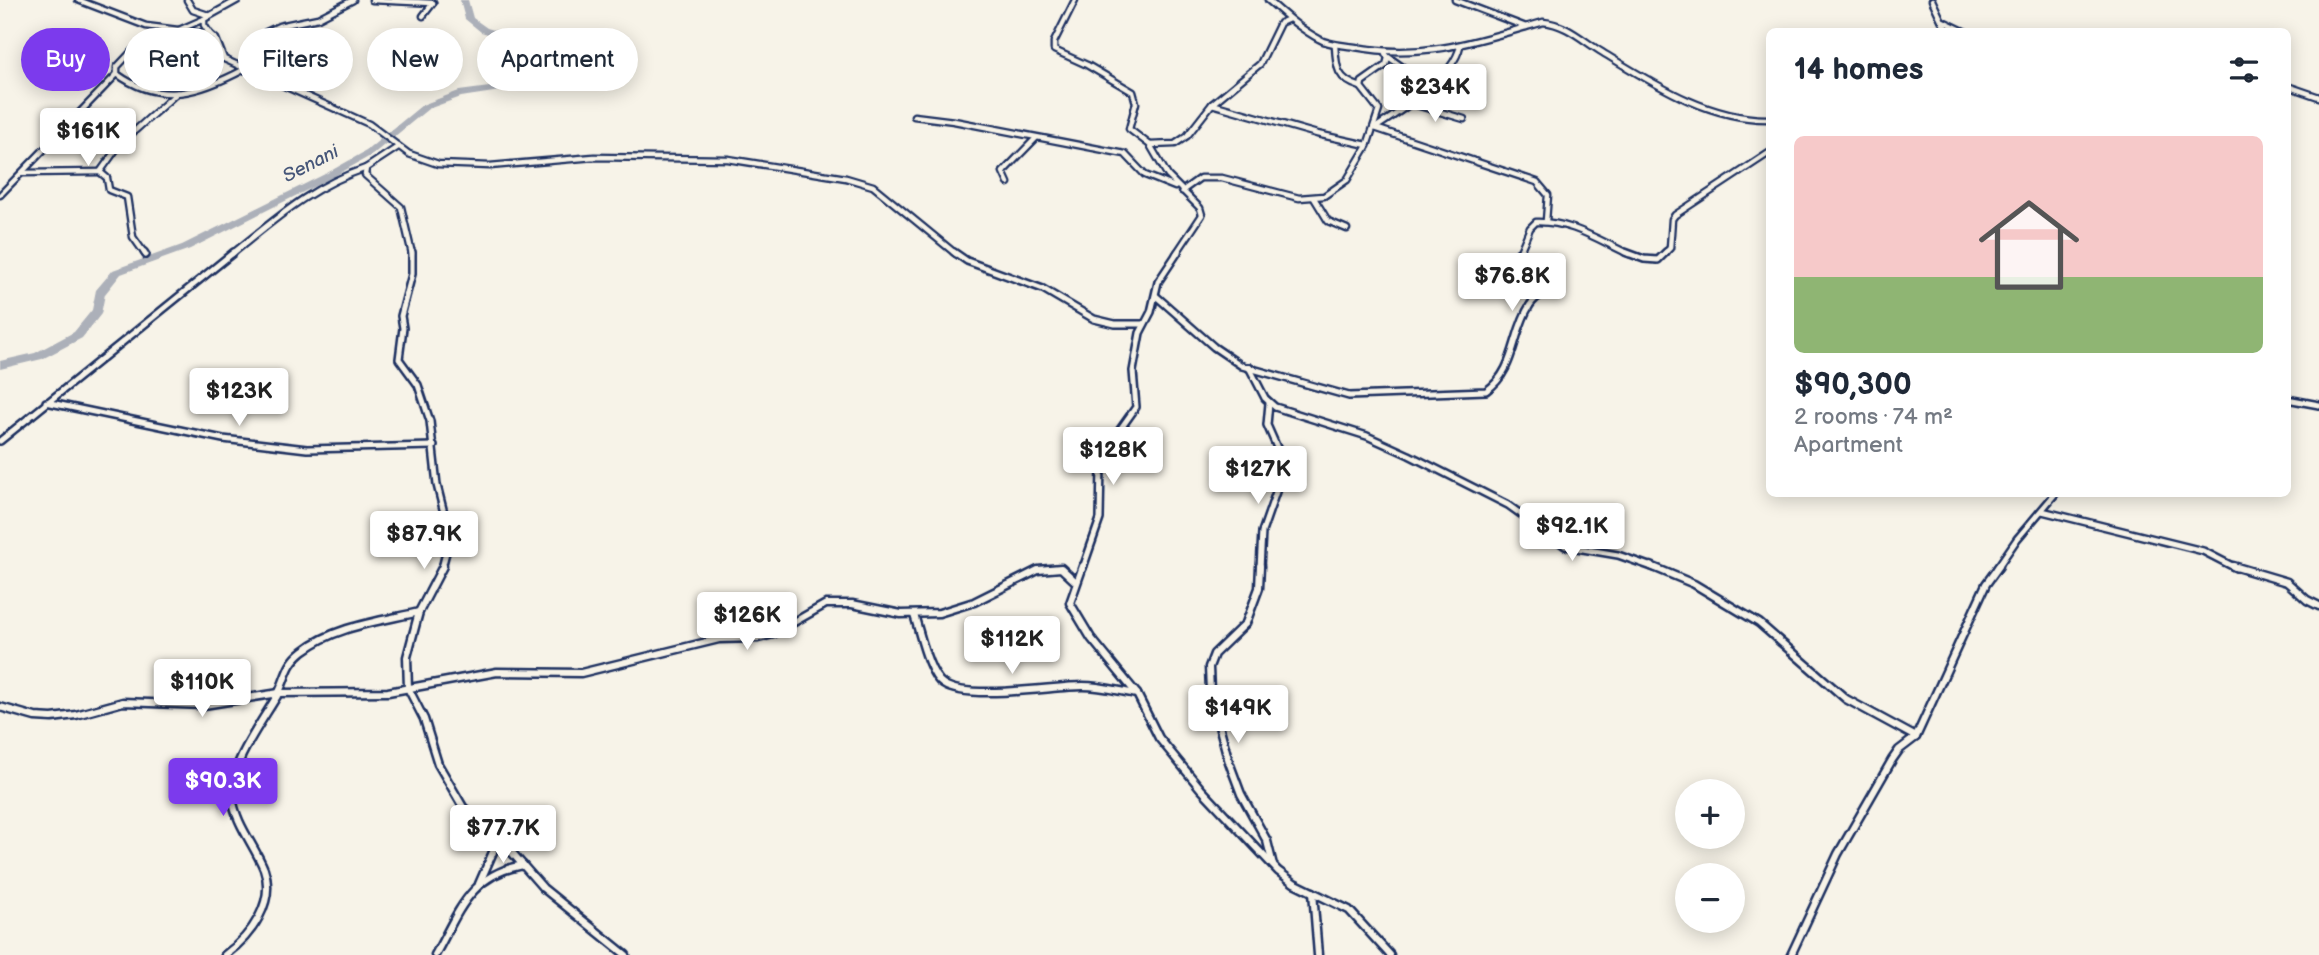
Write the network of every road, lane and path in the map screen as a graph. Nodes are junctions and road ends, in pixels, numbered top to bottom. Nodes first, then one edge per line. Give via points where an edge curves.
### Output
1 (78, 0) edge
2 (187, 0) edge
3 (238, 0) edge
4 (353, 0) edge
5 (372, 0) edge
6 (1075, 0) edge
7 (1268, 0) edge
8 (1455, 0) edge
9 (1932, 0) edge
10 (434, 1) edge
11 (208, 15) junction
12 (423, 16) dead end
13 (204, 19) junction
14 (1289, 19) junction
15 (1943, 21) junction
16 (1526, 27) junction
17 (173, 28) edge
18 (184, 28) edge
19 (206, 28) edge
20 (281, 28) edge
21 (1946, 28) edge
22 (1958, 28) edge
23 (1335, 45) junction
24 (1460, 46) junction
25 (1386, 55) junction
26 (124, 59) edge
27 (238, 71) edge
28 (117, 74) junction
29 (1361, 87) junction
30 (2291, 87) edge
31 (291, 91) edge
32 (177, 93) junction
33 (1423, 94) junction
34 (2319, 97) edge
35 (1212, 104) junction
36 (1413, 104) junction
37 (914, 116) dead end
38 (1464, 119) dead end
39 (1766, 120) edge
40 (1375, 128) junction
41 (1036, 138) junction
42 (1150, 145) junction
43 (1367, 145) junction
44 (398, 147) junction
45 (1766, 155) edge
46 (366, 168) junction
47 (100, 172) junction
48 (22, 173) junction
49 (1008, 183) dead end
50 (1180, 190) junction
51 (0, 195) edge
52 (1314, 198) junction
53 (1546, 221) junction
54 (1347, 229) dead end
55 (146, 256) dead end
56 (1156, 296) junction
57 (1144, 324) junction
58 (1248, 368) junction
59 (2291, 400) edge
60 (46, 402) junction
61 (1269, 403) junction
62 (2319, 405) edge
63 (0, 441) edge
64 (433, 446) junction
65 (2053, 497) edge
66 (2042, 511) junction
67 (1076, 582) junction
68 (2319, 606) edge
69 (419, 612) junction
70 (914, 615) junction
71 (408, 688) junction
72 (279, 693) junction
73 (1137, 694) junction
74 (0, 707) edge
75 (1916, 737) junction
76 (495, 835) junction
77 (523, 865) junction
78 (1273, 866) junction
79 (479, 884) junction
80 (1313, 892) junction
81 (225, 955) edge
82 (435, 955) edge
83 (626, 955) edge
84 (1318, 955) edge
85 (1390, 955) edge
86 (1791, 955) edge

1 - 17 street via 138,24
2 - 11 street via 193,10
3 - 11 street
4 - 20 street via 318,18
5 - 10 street
6 - 42 street via 1054,50 1133,92 1136,103 1128,126
7 - 14 street
8 - 16 street
9 - 15 street
10 - 12 street
11 - 13 street
13 - 18 street
13 - 19 street
14 - 23 street
14 - 35 street via 1280,23 1261,64
15 - 21 street
15 - 22 street
16 - 24 street
16 - 39 street via 1543,22 1563,25 1614,59 1700,104 1745,121
23 - 25 street
23 - 29 street via 1337,74
24 - 25 street
24 - 33 street via 1458,56
25 - 29 street via 1386,65
25 - 33 street via 1411,73
26 - 28 street
27 - 32 street via 214,85
28 - 32 street via 140,90
28 - 48 street
29 - 40 street via 1379,110
30 - 34 street
31 - 44 street via 379,129
32 - 47 street via 120,144
33 - 36 street
35 - 42 street via 1180,141
35 - 43 street
36 - 38 street
36 - 40 street
37 - 41 street
40 - 43 street
40 - 53 street via 1537,182 1549,196
41 - 49 street via 1003,172
41 - 50 street via 1125,154 1138,170
42 - 50 street
43 - 52 street via 1348,180
44 - 46 street
44 - 57 street via 426,162 461,166 594,157 728,159 846,178 873,186 967,261 1043,289 1094,318
45 - 53 street via 1675,215 1670,248 1658,260
46 - 60 street via 334,178 299,200
46 - 64 street via 368,179 385,190 404,213 412,264 401,316 399,359 418,385
47 - 48 street
47 - 55 street via 107,177 109,190 127,197 133,237
48 - 51 street
50 - 52 street via 1196,180 1224,176 1271,194
50 - 56 street via 1202,215 1158,282
52 - 54 street via 1328,221
53 - 58 street via 1530,228 1512,269 1550,288 1528,307 1502,376 1493,388 1473,393 1357,396
56 - 57 street
56 - 58 street via 1230,359
57 - 67 street via 1133,371 1136,407 1101,464 1100,519
58 - 61 street
59 - 62 street
60 - 63 street
60 - 64 street via 259,443 330,450
61 - 75 street via 1409,455 1508,505 1571,549 1628,558 1694,584 1759,623 1846,699
61 - 78 street via 1267,425 1285,466 1262,532 1259,589 1246,623 1219,648 1209,667 1210,692 1228,762 1267,841
64 - 69 street via 450,537 443,565
65 - 66 street
66 - 68 street via 2203,551 2241,570 2287,582
66 - 75 street via 1986,584
67 - 70 street via 1061,568 1050,567 958,607
67 - 73 street via 1072,607
69 - 71 street via 407,657
69 - 72 street via 339,632 304,650 288,666
70 - 71 street via 827,604 758,638 719,639 572,674 497,672
70 - 73 street via 935,674 950,687 1085,687
71 - 72 street via 373,693
71 - 76 street via 446,780 463,807
72 - 74 street via 204,705 123,702 52,718
72 - 81 street via 248,742 231,793 238,823 264,870 268,893 257,922
73 - 78 street via 1159,738
75 - 86 street via 1892,760 1838,855
76 - 77 street
76 - 79 street
77 - 79 street via 498,869
77 - 83 street via 543,888
78 - 80 street
79 - 82 street
80 - 84 street
80 - 85 street via 1349,910

